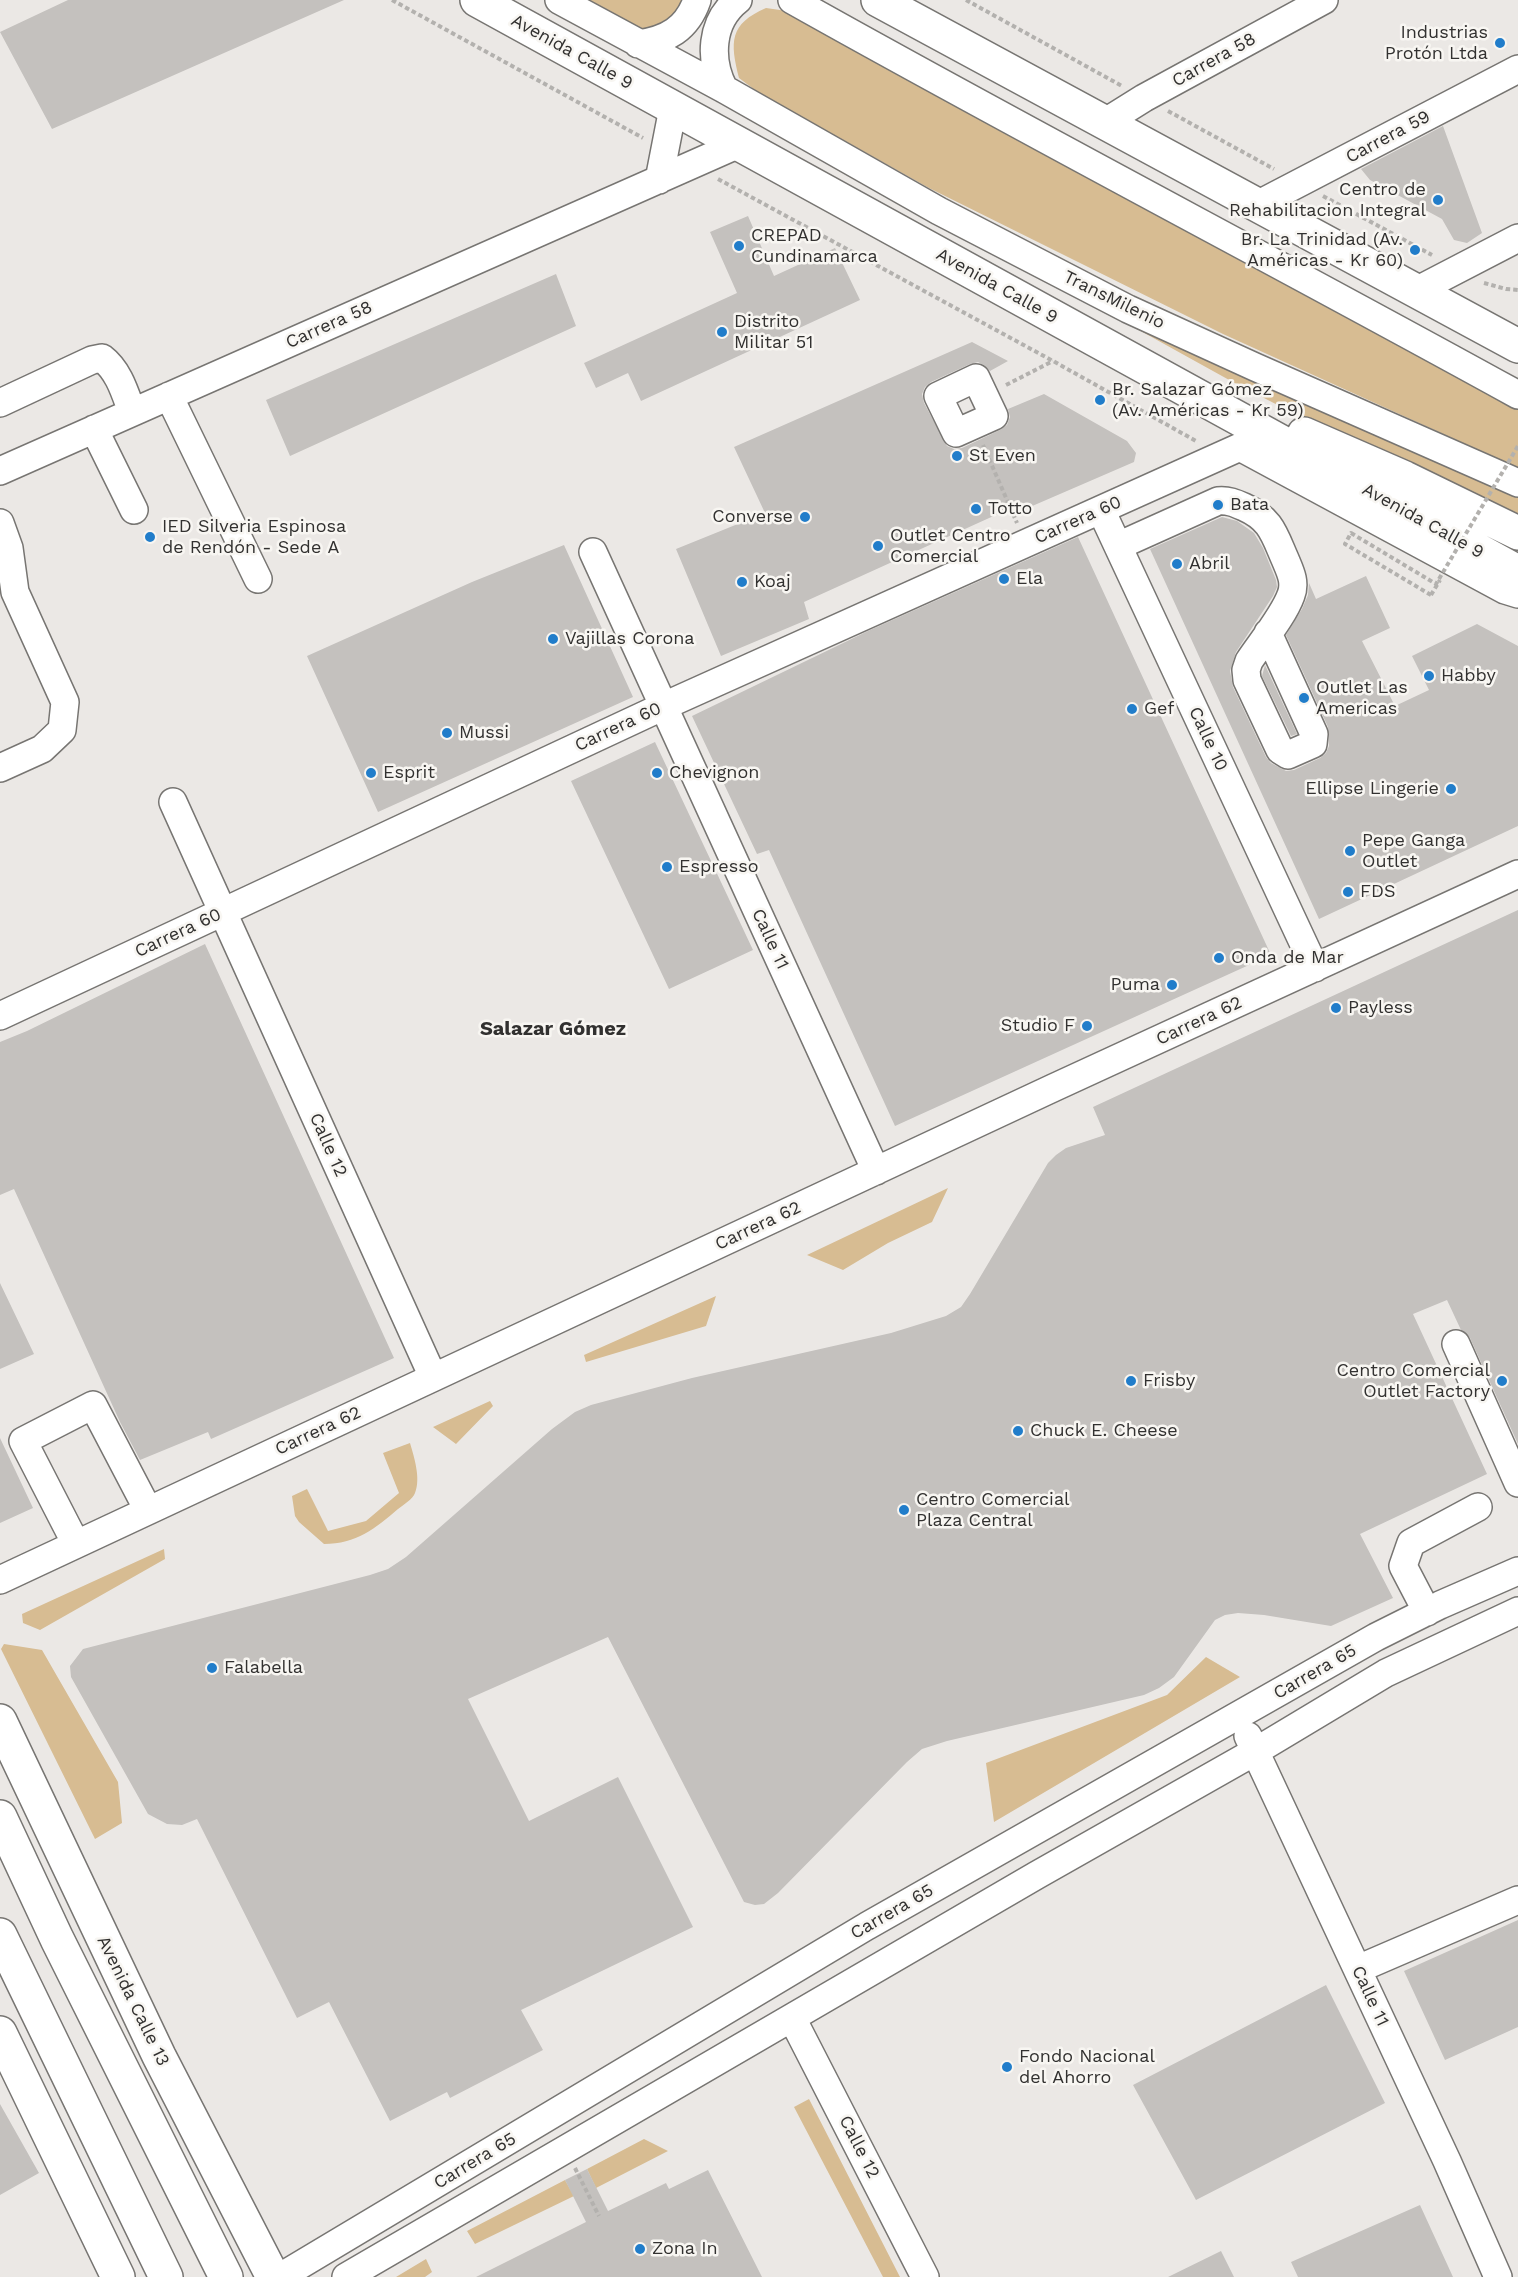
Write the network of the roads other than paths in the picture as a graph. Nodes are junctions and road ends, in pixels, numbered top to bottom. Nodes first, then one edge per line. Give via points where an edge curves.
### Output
1 (477, 0) edge
2 (559, 0) edge
3 (697, 0) edge
4 (738, 0) edge
5 (792, 0) edge
6 (878, 0) edge
7 (1324, 0) edge
8 (638, 44) junction
9 (1518, 69) edge
10 (724, 89) junction
11 (673, 108) junction
12 (1104, 123) junction
13 (739, 144) junction
14 (659, 180) junction
15 (1257, 205) junction
16 (1515, 243) edge
17 (1416, 291) junction
18 (1518, 346) edge
19 (1137, 363) junction
20 (169, 396) junction
21 (1518, 396) edge
22 (0, 403) edge
23 (132, 412) junction
24 (974, 425) joint
25 (94, 429) junction
26 (1240, 447) junction
27 (0, 471) edge
28 (1518, 483) edge
29 (134, 510) dead end
30 (1101, 510) junction
31 (0, 523) edge
32 (1518, 533) edge
33 (1118, 546) junction
34 (593, 552) dead end
35 (1518, 572) edge
36 (258, 579) dead end
37 (1518, 594) edge
38 (1268, 633) dead end
39 (664, 706) junction
40 (0, 768) edge
41 (173, 802) dead end
42 (1518, 874) edge
43 (222, 912) junction
44 (1315, 968) junction
45 (0, 1016) edge
46 (876, 1171) junction
47 (1456, 1344) dead end
48 (433, 1377) junction
49 (1518, 1483) edge
50 (1478, 1507) dead end
51 (148, 1510) junction
52 (76, 1544) junction
53 (1518, 1571) edge
54 (0, 1580) edge
55 (1518, 1611) edge
56 (1427, 1612) junction
57 (1385, 1633) junction
58 (1419, 1656) junction
59 (1237, 1716) junction
60 (0, 1721) edge
61 (1256, 1751) junction
62 (0, 1817) edge
63 (1518, 1900) edge
64 (0, 1935) edge
65 (1358, 1969) junction
66 (792, 2018) junction
67 (0, 2033) edge
68 (118, 2277) edge
69 (166, 2277) edge
70 (226, 2277) edge
71 (273, 2277) edge
72 (280, 2277) edge
73 (346, 2277) edge
74 (925, 2277) edge
75 (1498, 2277) edge

1 - 11 main road, Avenida Calle 9
2 - 8 street, TransMilenio
3 - 8 street via 685,24 676,31
4 - 10 street via 723,20 713,48 717,75
5 - 21 street
6 - 12 main road
7 - 12 street, Carrera 58
8 - 10 street, TransMilenio
9 - 15 street, Carrera 59
10 - 28 street, TransMilenio via 939,211 1128,309
11 - 13 main road, Avenida Calle 9
11 - 14 street
12 - 15 main road
13 - 14 street, Carrera 58
13 - 19 main road, Avenida Calle 9
14 - 20 street, Carrera 58
15 - 17 main road
16 - 17 street
17 - 18 main road
19 - 26 main road
19 - 32 main road via 1405,478
19 - 35 main road, Avenida Calle 9
20 - 23 street, Carrera 58
20 - 36 street
22 - 23 street via 102,358 119,379
23 - 25 street, Carrera 58
24 - 24 street via 956,433 938,396 976,378 994,416
25 - 27 street, Carrera 58
25 - 29 street
26 - 30 street, Carrera 60
26 - 37 street, Avenida Calle 9
30 - 33 street, Calle 10
30 - 39 street, Carrera 60
31 - 40 street via 9,548 15,592 65,702 62,730 42,749
33 - 38 street via 1218,501 1256,512 1274,532 1293,579 1292,594
33 - 44 street, Calle 10
34 - 39 street, Calle 11
39 - 43 street, Carrera 60
39 - 46 street, Calle 11
41 - 43 street, Calle 12
42 - 44 street, Carrera 62
43 - 45 street, Carrera 60
43 - 48 street, Calle 12
44 - 46 street, Carrera 62
46 - 48 street, Carrera 62
47 - 49 street
48 - 51 street, Carrera 62
50 - 56 street via 1411,1542 1403,1566
51 - 52 street, Carrera 62
51 - 52 street via 93,1405 23,1441
52 - 54 street, Carrera 62
53 - 56 street, Carrera 65
55 - 58 street, Carrera 65
56 - 57 street, Carrera 65
57 - 58 street
57 - 59 street, Carrera 65
58 - 61 street, Carrera 65
59 - 61 street, Calle 11
59 - 72 street, Carrera 65 via 867,1926
60 - 71 main road, Avenida Calle 13 via 159,2056
61 - 65 street, Calle 11
61 - 66 street, Carrera 65
62 - 70 main road
63 - 65 street
64 - 69 main road
65 - 75 street, Calle 11
66 - 73 street, Carrera 65
66 - 74 street, Calle 12
67 - 68 main road

